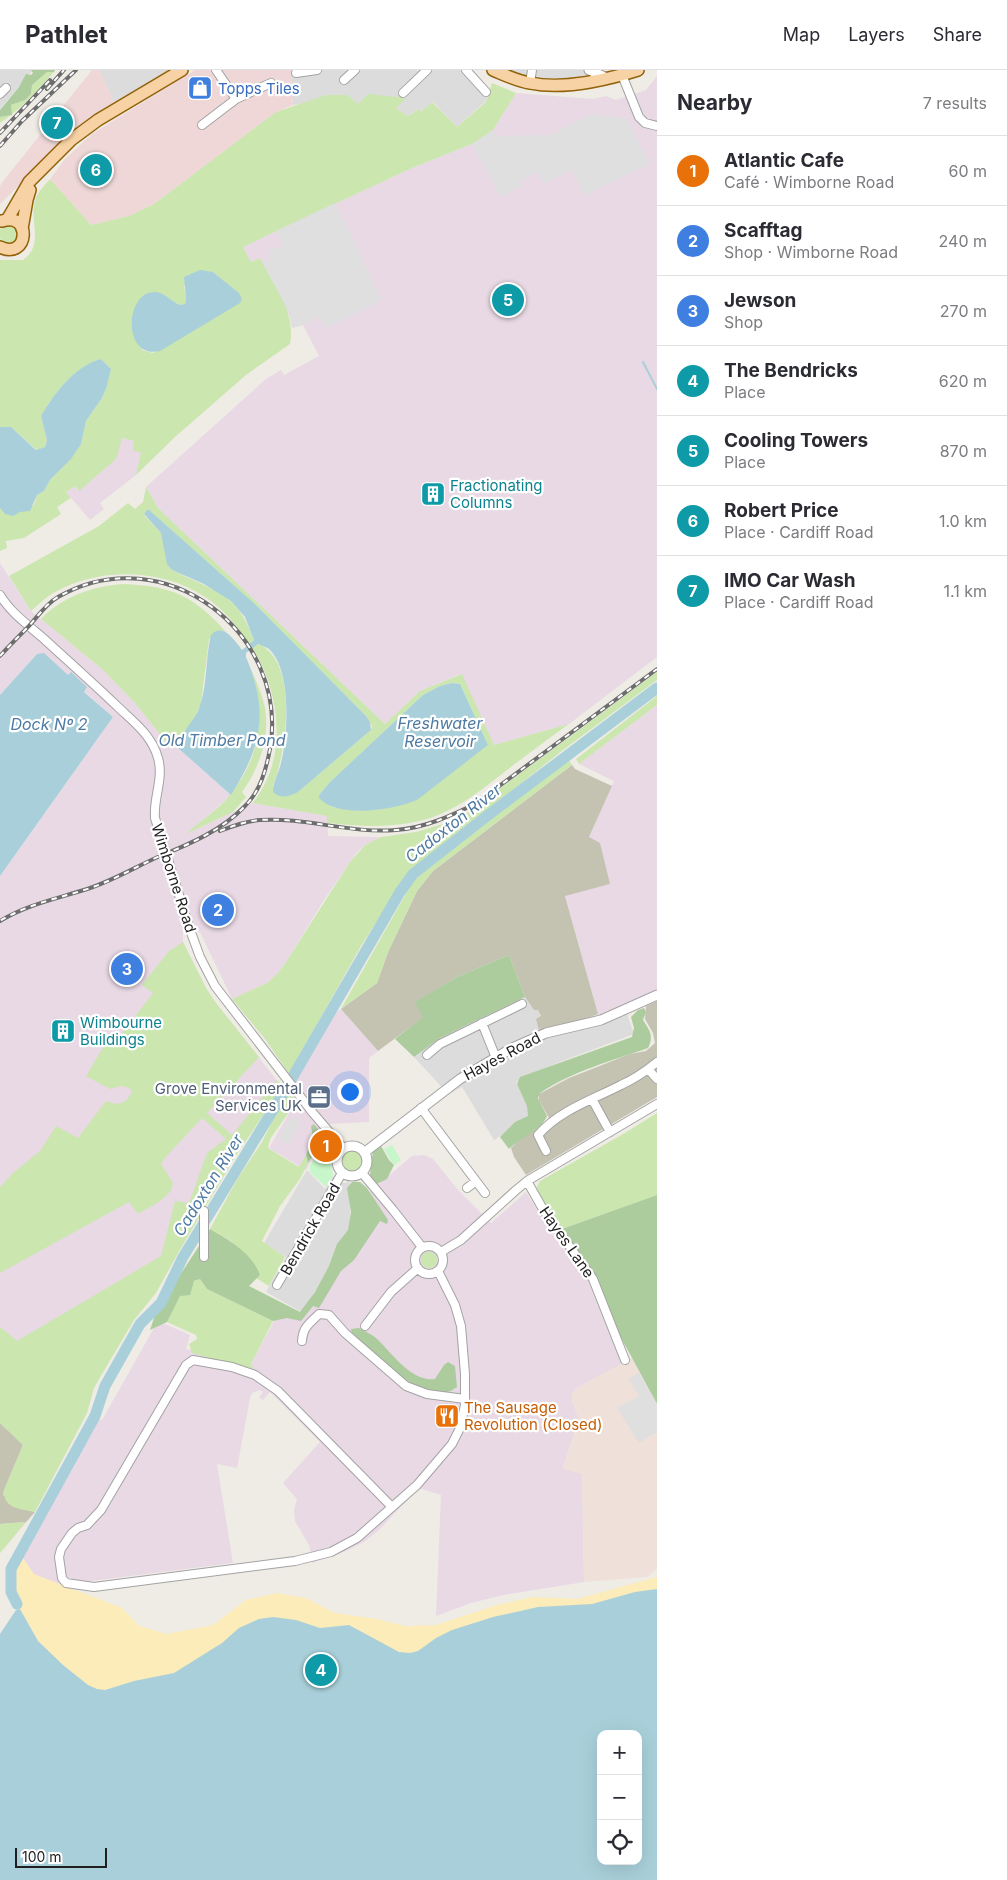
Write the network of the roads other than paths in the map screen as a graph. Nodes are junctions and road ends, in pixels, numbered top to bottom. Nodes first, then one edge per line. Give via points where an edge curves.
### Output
1 (182, 70) edge
2 (216, 70) edge
3 (318, 70) edge
4 (355, 70) edge
5 (427, 70) edge
6 (466, 70) edge
7 (493, 70) edge
8 (532, 70) edge
9 (585, 70) edge
10 (589, 70) edge
11 (638, 70) edge
12 (296, 73) dead end
13 (622, 75) junction
14 (609, 78) junction
15 (344, 80) dead end
16 (587, 82) junction
17 (271, 83) dead end
18 (530, 84) junction
19 (486, 92) dead end
20 (403, 93) dead end
21 (236, 99) junction
22 (202, 125) dead end
23 (657, 126) edge
24 (35, 177) junction
25 (3, 221) edge
26 (22, 229) junction
27 (2, 249) edge
28 (0, 595) edge
29 (657, 995) edge
30 (522, 1004) dead end
31 (482, 1023) junction
32 (427, 1055) dead end
33 (496, 1058) junction
34 (657, 1062) edge
35 (648, 1069) junction
36 (657, 1080) edge
37 (592, 1099) junction
38 (657, 1104) edge
39 (421, 1108) junction
40 (610, 1132) junction
41 (344, 1148) junction
42 (546, 1151) dead end
43 (365, 1152) junction
44 (342, 1173) junction
45 (362, 1173) junction
46 (476, 1181) junction
47 (527, 1181) junction
48 (467, 1188) dead end
49 (485, 1193) dead end
50 (204, 1211) dead end
51 (422, 1248) junction
52 (441, 1252) junction
53 (204, 1257) dead end
54 (418, 1268) junction
55 (438, 1271) junction
56 (277, 1284) dead end
57 (365, 1326) dead end
58 (302, 1341) dead end
59 (625, 1360) dead end
60 (465, 1399) junction
61 (392, 1507) junction

1 - 24 main road via 86,128
2 - 21 street
3 - 12 street
4 - 15 street
5 - 20 street
6 - 19 street
7 - 18 main road
8 - 18 street
9 - 16 street
10 - 14 street
11 - 13 main road
13 - 14 main road
13 - 23 street via 641,119
14 - 16 main road
16 - 18 main road
17 - 21 street
21 - 22 street
24 - 25 main road
24 - 26 main road via 26,200
25 - 26 main road via 15,221
26 - 27 main road via 24,236 20,245
28 - 41 street, Wimborne Road via 17,615 148,736 160,770 155,818 200,957 215,986
29 - 33 street, Hayes Road via 601,1020 546,1033
30 - 31 street
31 - 32 street via 440,1044
31 - 33 street
33 - 39 street, Hayes Road
34 - 35 street
35 - 36 street
35 - 37 street
37 - 40 street
37 - 42 street via 554,1120 538,1135
38 - 40 street
39 - 43 street, Hayes Road
39 - 46 street
40 - 47 street
41 - 43 street via 358,1146
41 - 44 street via 337,1160
43 - 45 street via 368,1163
44 - 45 street via 354,1176
44 - 56 street, Bendrick Road
45 - 51 street
46 - 48 street
46 - 49 street
47 - 52 street via 461,1240
47 - 59 street, Hayes Lane via 544,1211 593,1278
50 - 53 street
51 - 52 street via 430,1245
51 - 54 street via 415,1257
52 - 55 street via 443,1262
54 - 55 street via 429,1274
54 - 57 street via 391,1292
55 - 60 street via 460,1321
58 - 60 street via 303,1330 319,1314 329,1315 406,1386 427,1394
60 - 61 street via 460,1428 452,1444
61 - 61 street via 262,1378 232,1367 193,1360 186,1365 101,1510 87,1526 72,1533 61,1549 62,1578 66,1583 94,1587 313,1557 350,1543

